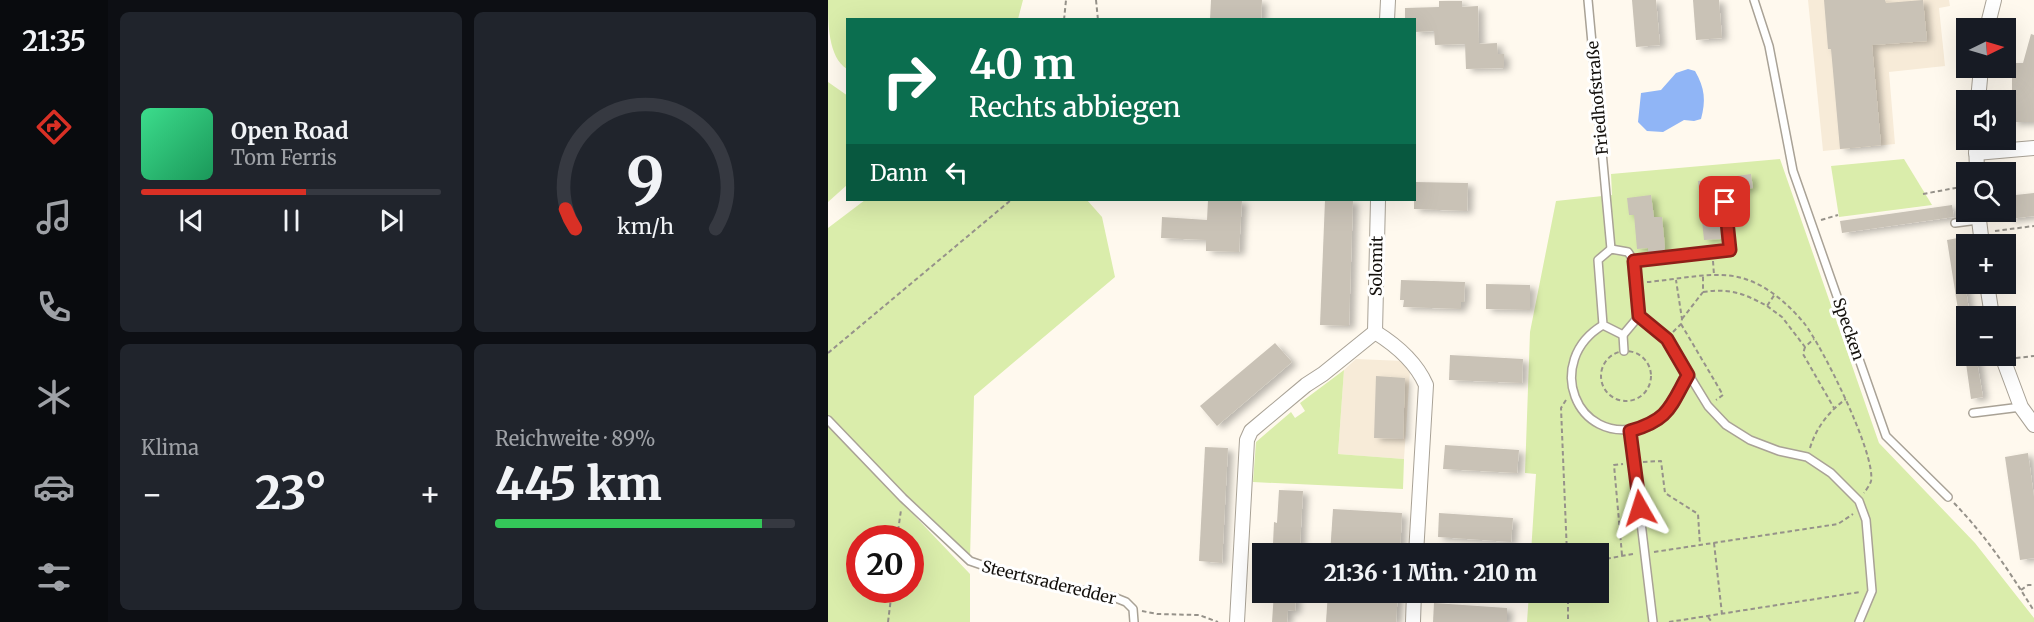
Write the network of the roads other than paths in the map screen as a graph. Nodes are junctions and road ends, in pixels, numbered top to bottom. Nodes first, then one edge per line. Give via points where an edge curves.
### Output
1 (1388, 0) edge
2 (1588, 0) edge
3 (1754, 0) edge
4 (1994, 0) edge
5 (1387, 18) edge
6 (1990, 18) edge
7 (2016, 147) edge
8 (2034, 148) edge
9 (1378, 201) edge
10 (1725, 202) dead end
11 (1955, 223) dead end
12 (1979, 227) edge
13 (1611, 249) junction
14 (1634, 261) junction
15 (1639, 316) junction
16 (1603, 325) junction
17 (1375, 332) junction
18 (1623, 335) junction
19 (1624, 351) road end
20 (2006, 366) edge
21 (1688, 375) junction
22 (2021, 407) junction
23 (1973, 413) dead end
24 (828, 420) edge
25 (2034, 425) edge
26 (1630, 431) junction
27 (1948, 497) road end
28 (1417, 543) edge
29 (1414, 603) edge
30 (1134, 622) edge
31 (1238, 622) edge
32 (1413, 622) edge
33 (1653, 622) edge
34 (1859, 622) edge

1 - 5 street
2 - 13 lane, Friedhofstraße
3 - 27 lane, Specken via 1769,45 1793,171 1886,436
4 - 6 street
7 - 8 street
9 - 17 street, Solomit
10 - 14 lane via 1730,250
11 - 12 lane
13 - 14 lane via 1628,252
13 - 16 lane via 1598,260
14 - 15 lane
15 - 18 lane
15 - 21 lane via 1667,339
16 - 18 lane
16 - 26 lane via 1583,340 1573,359 1572,390 1590,418 1609,428
17 - 28 street via 1396,345 1426,385
17 - 31 street via 1251,431 1247,440
18 - 19 lane
20 - 22 street
21 - 26 lane via 1668,411 1651,425
21 - 34 lane via 1708,406 1726,424 1750,440 1807,457 1831,473 1861,504 1872,591
22 - 23 lane
22 - 25 street
24 - 30 lane, Steertsraderedder via 970,561 1008,574 1116,598 1134,609
26 - 33 lane
29 - 32 street

